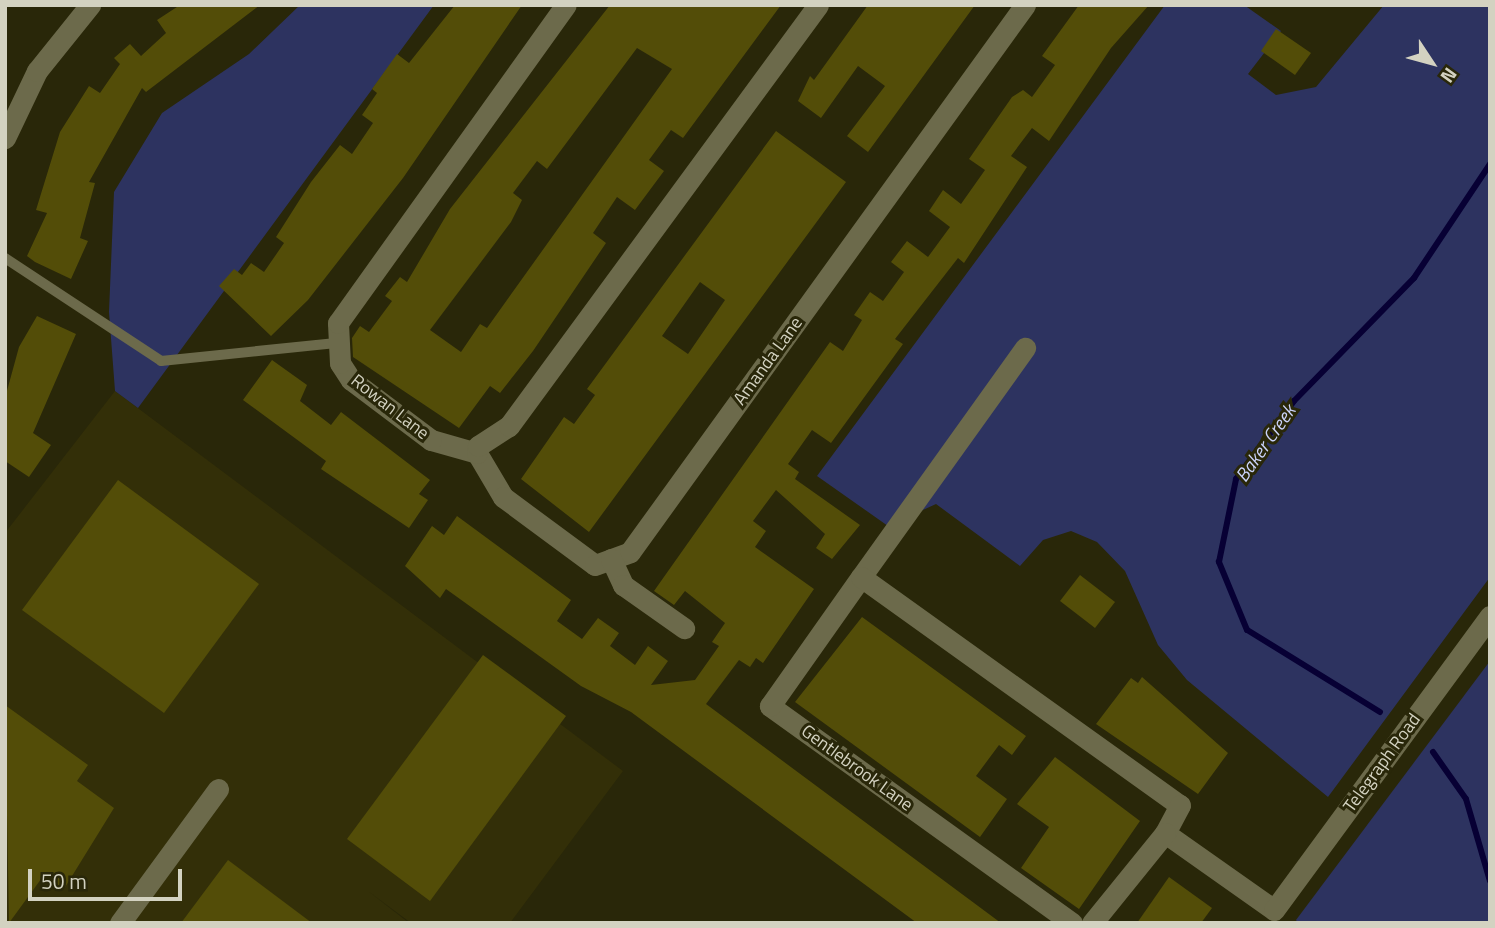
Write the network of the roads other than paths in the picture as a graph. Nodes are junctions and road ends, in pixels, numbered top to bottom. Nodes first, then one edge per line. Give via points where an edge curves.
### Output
1 (90, 5) edge
2 (566, 5) edge
3 (818, 5) edge
4 (1025, 5) edge
5 (5, 138) edge
6 (5, 258) edge
7 (336, 343) junction
8 (1025, 348) dead end
9 (477, 453) junction
10 (611, 559) junction
11 (862, 577) junction
12 (1490, 616) edge
13 (684, 628) dead end
14 (218, 789) dead end
15 (1165, 833) junction
16 (120, 923) edge
17 (1072, 923) edge
18 (1092, 923) edge

1 - 5 street via 37,71
2 - 7 street via 346,305
3 - 9 street via 509,426 478,446
4 - 10 street, Amanda Lane via 630,552
6 - 7 lane via 161,361
7 - 9 street, Rowan Lane via 340,363 360,388 431,440
8 - 11 street, Gentlebrook Lane
9 - 10 street via 503,498 594,565
10 - 13 street via 623,585
11 - 15 street via 1180,805
11 - 17 street, Gentlebrook Lane via 770,706
12 - 15 street, Telegraph Road via 1274,910
14 - 16 street
15 - 18 street

